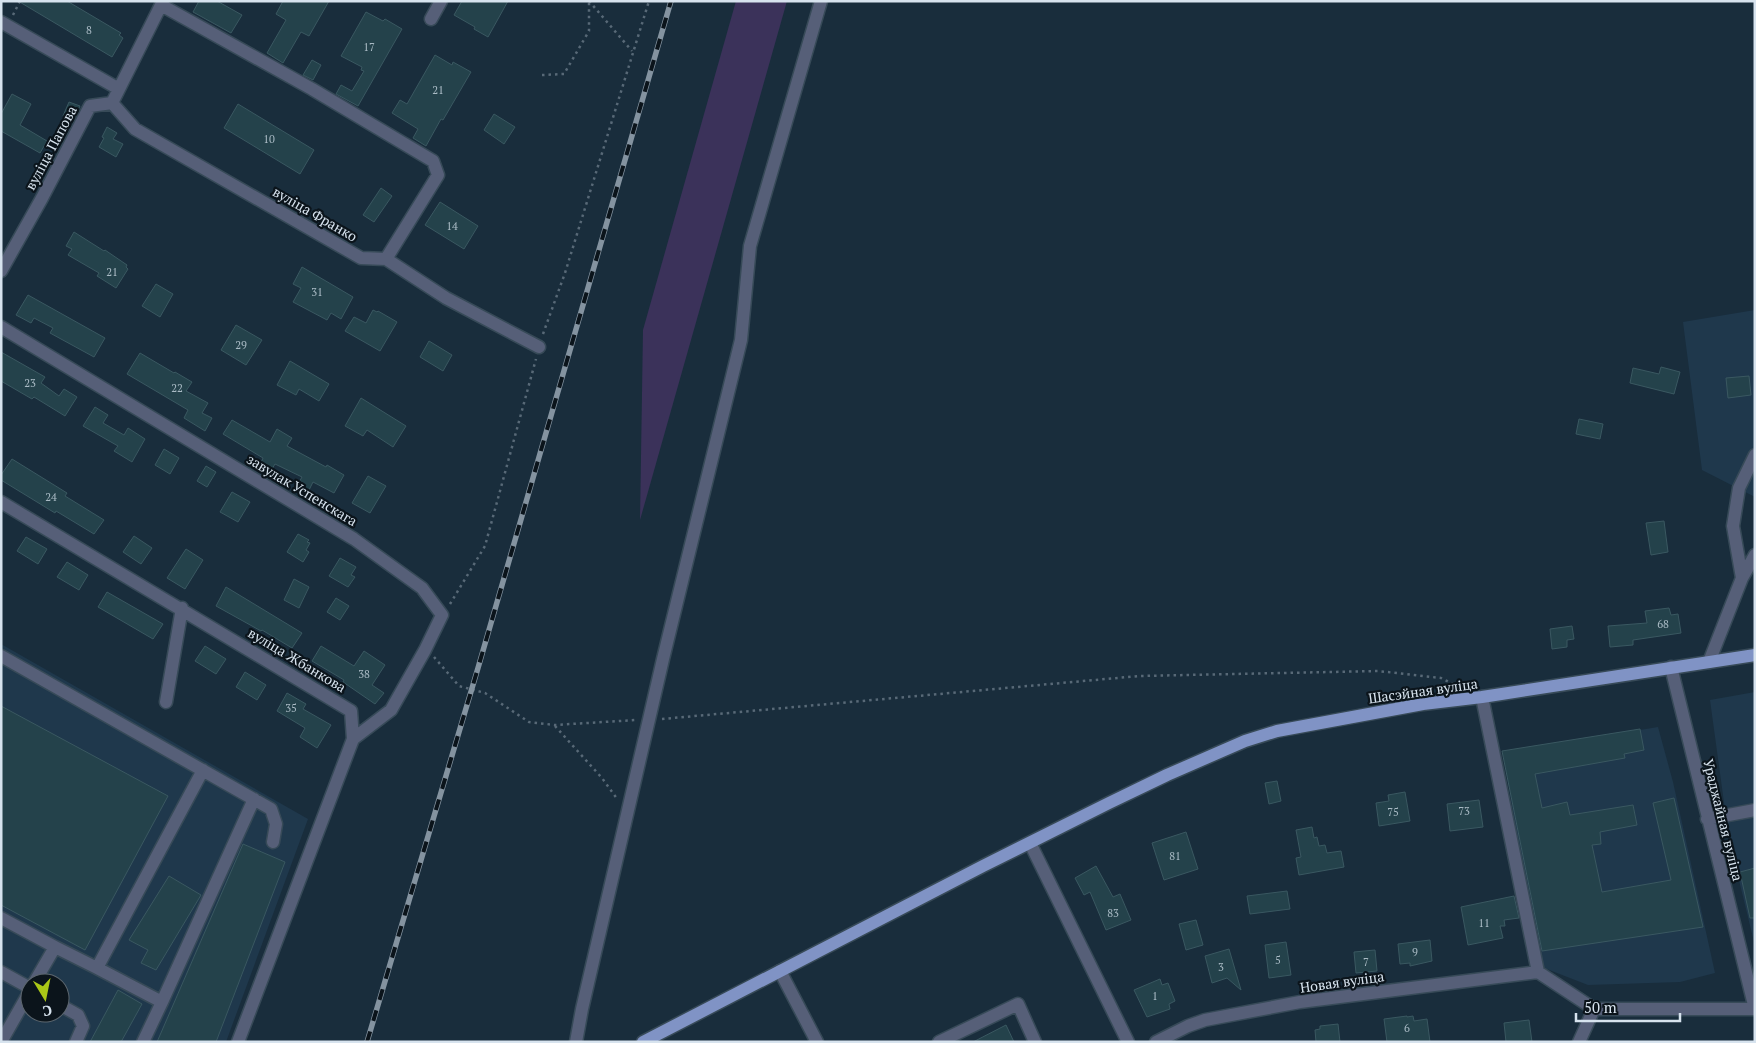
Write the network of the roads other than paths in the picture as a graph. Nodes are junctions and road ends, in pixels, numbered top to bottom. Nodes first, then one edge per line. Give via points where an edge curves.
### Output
1 (441, 1) edge
2 (821, 1) edge
3 (162, 3) edge
4 (431, 19) dead end
5 (1, 22) edge
6 (119, 89) junction
7 (112, 103) junction
8 (386, 259) junction
9 (1, 271) edge
10 (1, 327) edge
11 (539, 347) road end
12 (1755, 455) edge
13 (1, 502) edge
14 (1755, 555) edge
15 (1742, 578) junction
16 (182, 608) junction
17 (1755, 655) edge
18 (1, 656) edge
19 (1710, 662) junction
20 (1671, 667) junction
21 (1482, 697) junction
22 (166, 702) dead end
23 (353, 739) junction
24 (203, 770) junction
25 (254, 800) junction
26 (1755, 810) edge
27 (1707, 819) junction
28 (272, 842) dead end
29 (1030, 843) junction
30 (1, 918) edge
31 (55, 947) junction
32 (97, 968) junction
33 (780, 971) junction
34 (1, 972) edge
35 (1538, 972) junction
36 (40, 973) edge
37 (20, 983) edge
38 (162, 1002) junction
39 (20, 1007) edge
40 (1594, 1009) junction
41 (1755, 1009) edge
42 (70, 1011) edge
43 (1, 1042) edge
44 (76, 1042) edge
45 (143, 1042) edge
46 (238, 1042) edge
47 (576, 1042) edge
48 (642, 1042) edge
49 (818, 1042) edge
50 (939, 1042) edge
51 (1035, 1042) edge
52 (1128, 1042) edge
53 (1156, 1042) edge
54 (1580, 1042) edge

1 - 4 street
2 - 47 street via 750,246 741,340 649,720
3 - 6 street
3 - 8 street via 433,161 438,175
5 - 6 street
6 - 7 street
7 - 8 street, вуліца Франко via 134,129 314,232 361,258
7 - 9 street, вуліца Папова via 90,106
8 - 11 street via 446,298
10 - 23 street, завулак Успенскага via 354,539 422,588 442,615 391,710
12 - 15 street via 1739,488 1733,526
13 - 16 street, вуліца Жбанкова
14 - 15 street
15 - 19 street
16 - 22 street
16 - 23 street, вуліца Жбанкова via 351,711
17 - 19 main road, Шасэйная вуліца
18 - 24 street
19 - 20 main road, Шасэйная вуліца
20 - 21 main road, Шасэйная вуліца
20 - 27 street, Ураджайная вуліца
21 - 29 main road, Шасэйная вуліца via 1423,704 1277,731 1245,741 1167,775
21 - 35 street
23 - 46 street, вуліца Жбанкова
24 - 25 street
24 - 32 street
25 - 28 street via 271,809 276,824
25 - 38 street
26 - 27 street
27 - 41 street, Ураджайная вуліца
29 - 33 main road, Шасэйная вуліца
29 - 52 street
30 - 31 street
31 - 32 street
31 - 36 street
32 - 38 street
33 - 48 main road, Шасэйная вуліца
33 - 49 street
34 - 37 street
35 - 40 street
35 - 53 street, Новая вуліца via 1300,1002 1205,1020
38 - 45 street
39 - 43 street
40 - 41 street
40 - 54 street
42 - 44 street via 78,1015 83,1026
50 - 51 street via 1018,1004

